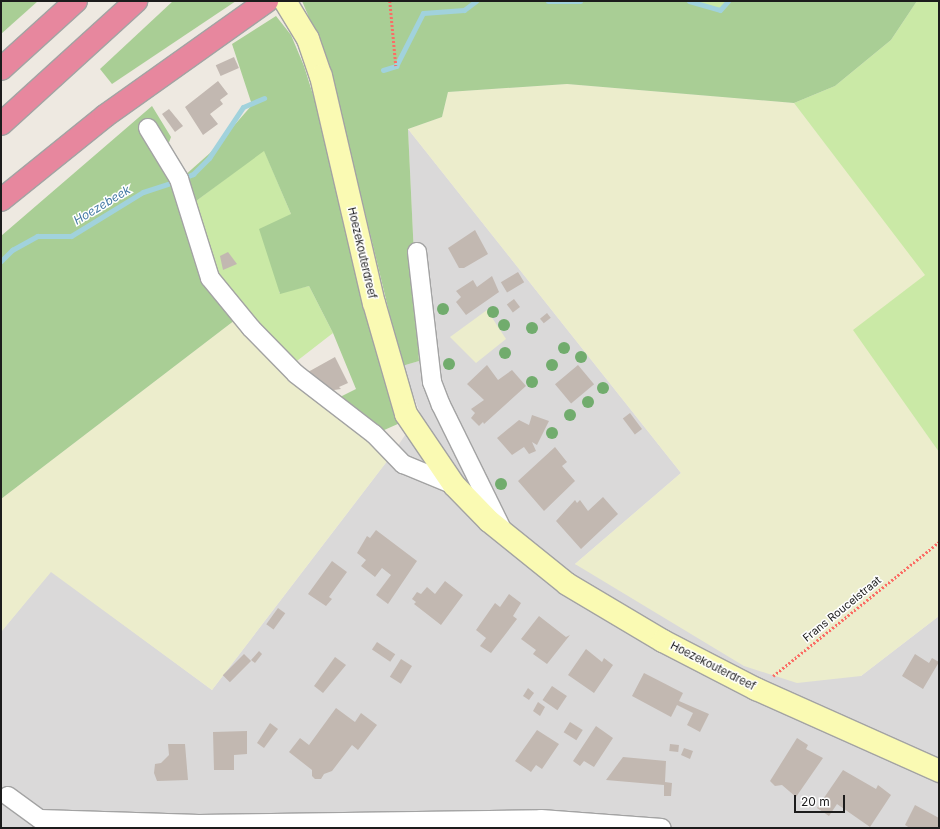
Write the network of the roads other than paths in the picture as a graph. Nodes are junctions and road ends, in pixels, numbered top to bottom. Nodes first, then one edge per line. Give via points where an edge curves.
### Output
1 (76, 1) edge
2 (136, 1) edge
3 (278, 4) edge
4 (1, 69) edge
5 (1, 124) edge
6 (148, 128) dead end
7 (1, 200) edge
8 (417, 252) dead end
9 (454, 485) junction
10 (504, 532) junction
11 (939, 771) edge
12 (8, 796) dead end
13 (662, 828) edge

1 - 4 highway
2 - 5 highway
3 - 7 highway via 119,106
3 - 9 street, Hoezekouterdreef via 308,38 320,76 374,303 406,414
6 - 9 street, Hoezekouterdreef via 179,179 210,278 251,328 296,374 374,434 402,464
8 - 10 street, Hoezekouterdreef via 432,382
9 - 10 street, Hoezekouterdreef
10 - 11 street, Hoezekouterdreef via 567,584 663,641 756,689
12 - 13 street via 40,819 199,824 541,819

